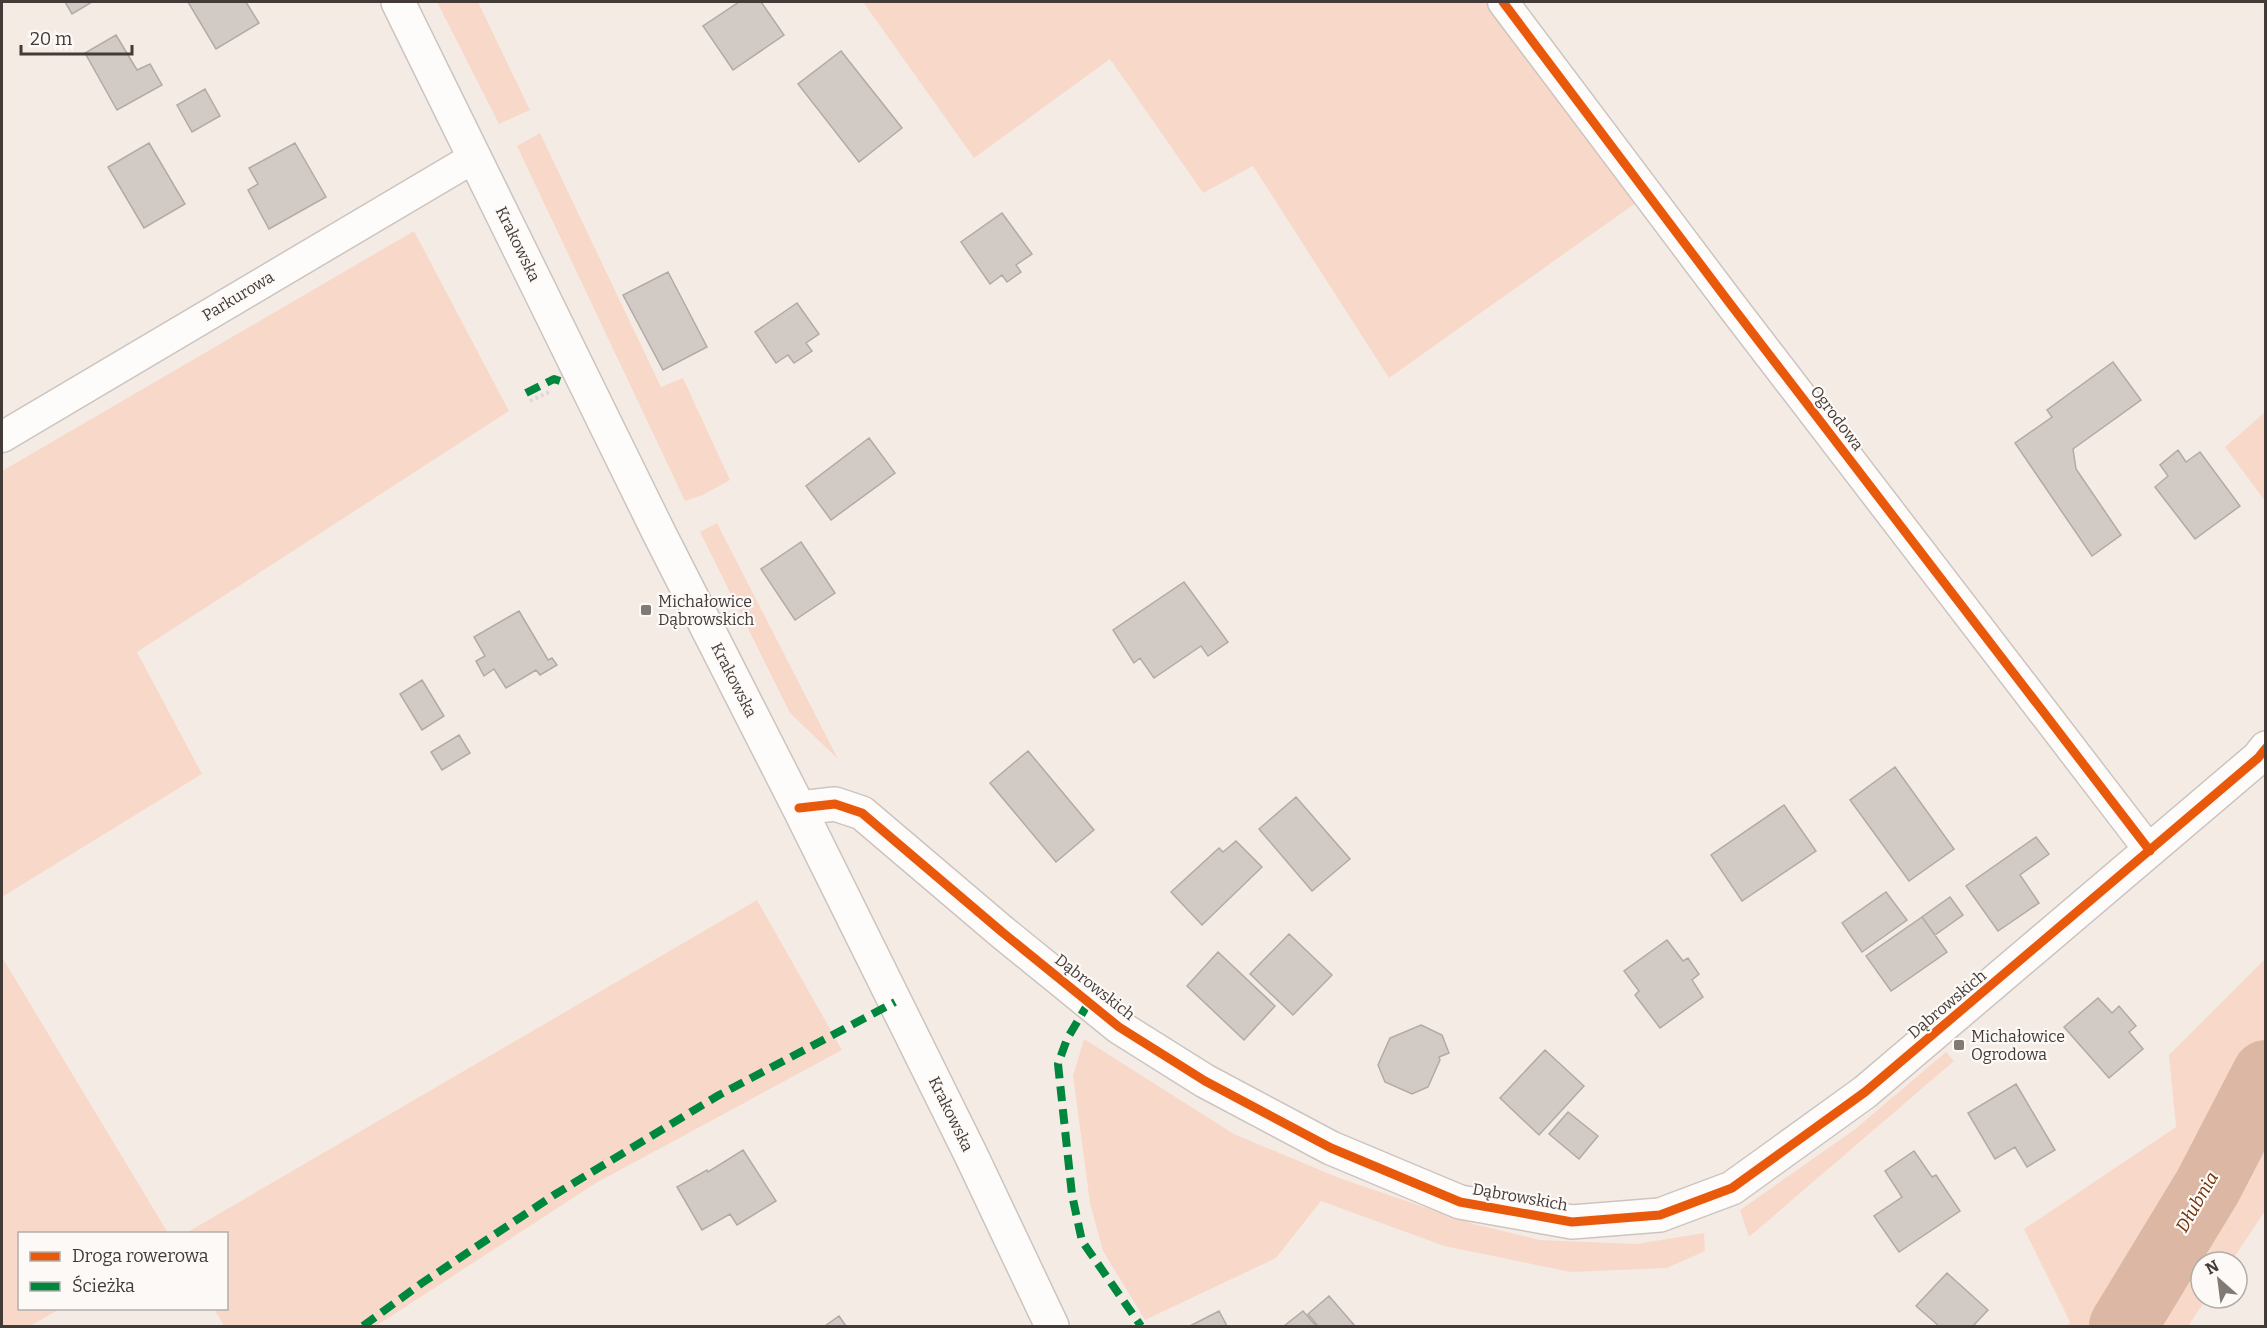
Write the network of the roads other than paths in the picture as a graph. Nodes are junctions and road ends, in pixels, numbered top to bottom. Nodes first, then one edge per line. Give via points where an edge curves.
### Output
1 (398, 2) edge
2 (1503, 2) edge
3 (475, 157) junction
4 (2, 436) edge
5 (2265, 748) edge
6 (799, 808) junction
7 (2150, 851) junction
8 (1052, 1326) edge

1 - 3 street, Krakowska
2 - 7 street, Ogrodowa
3 - 4 street, Parkurowa
3 - 6 street, Krakowska
5 - 7 street, Dąbrowskich via 2258,759
6 - 7 street, Dąbrowskich via 835,804 862,813 1119,1027 1204,1081 1331,1148 1460,1202 1572,1222 1660,1215 1732,1188 1865,1092
6 - 8 street, Krakowska

